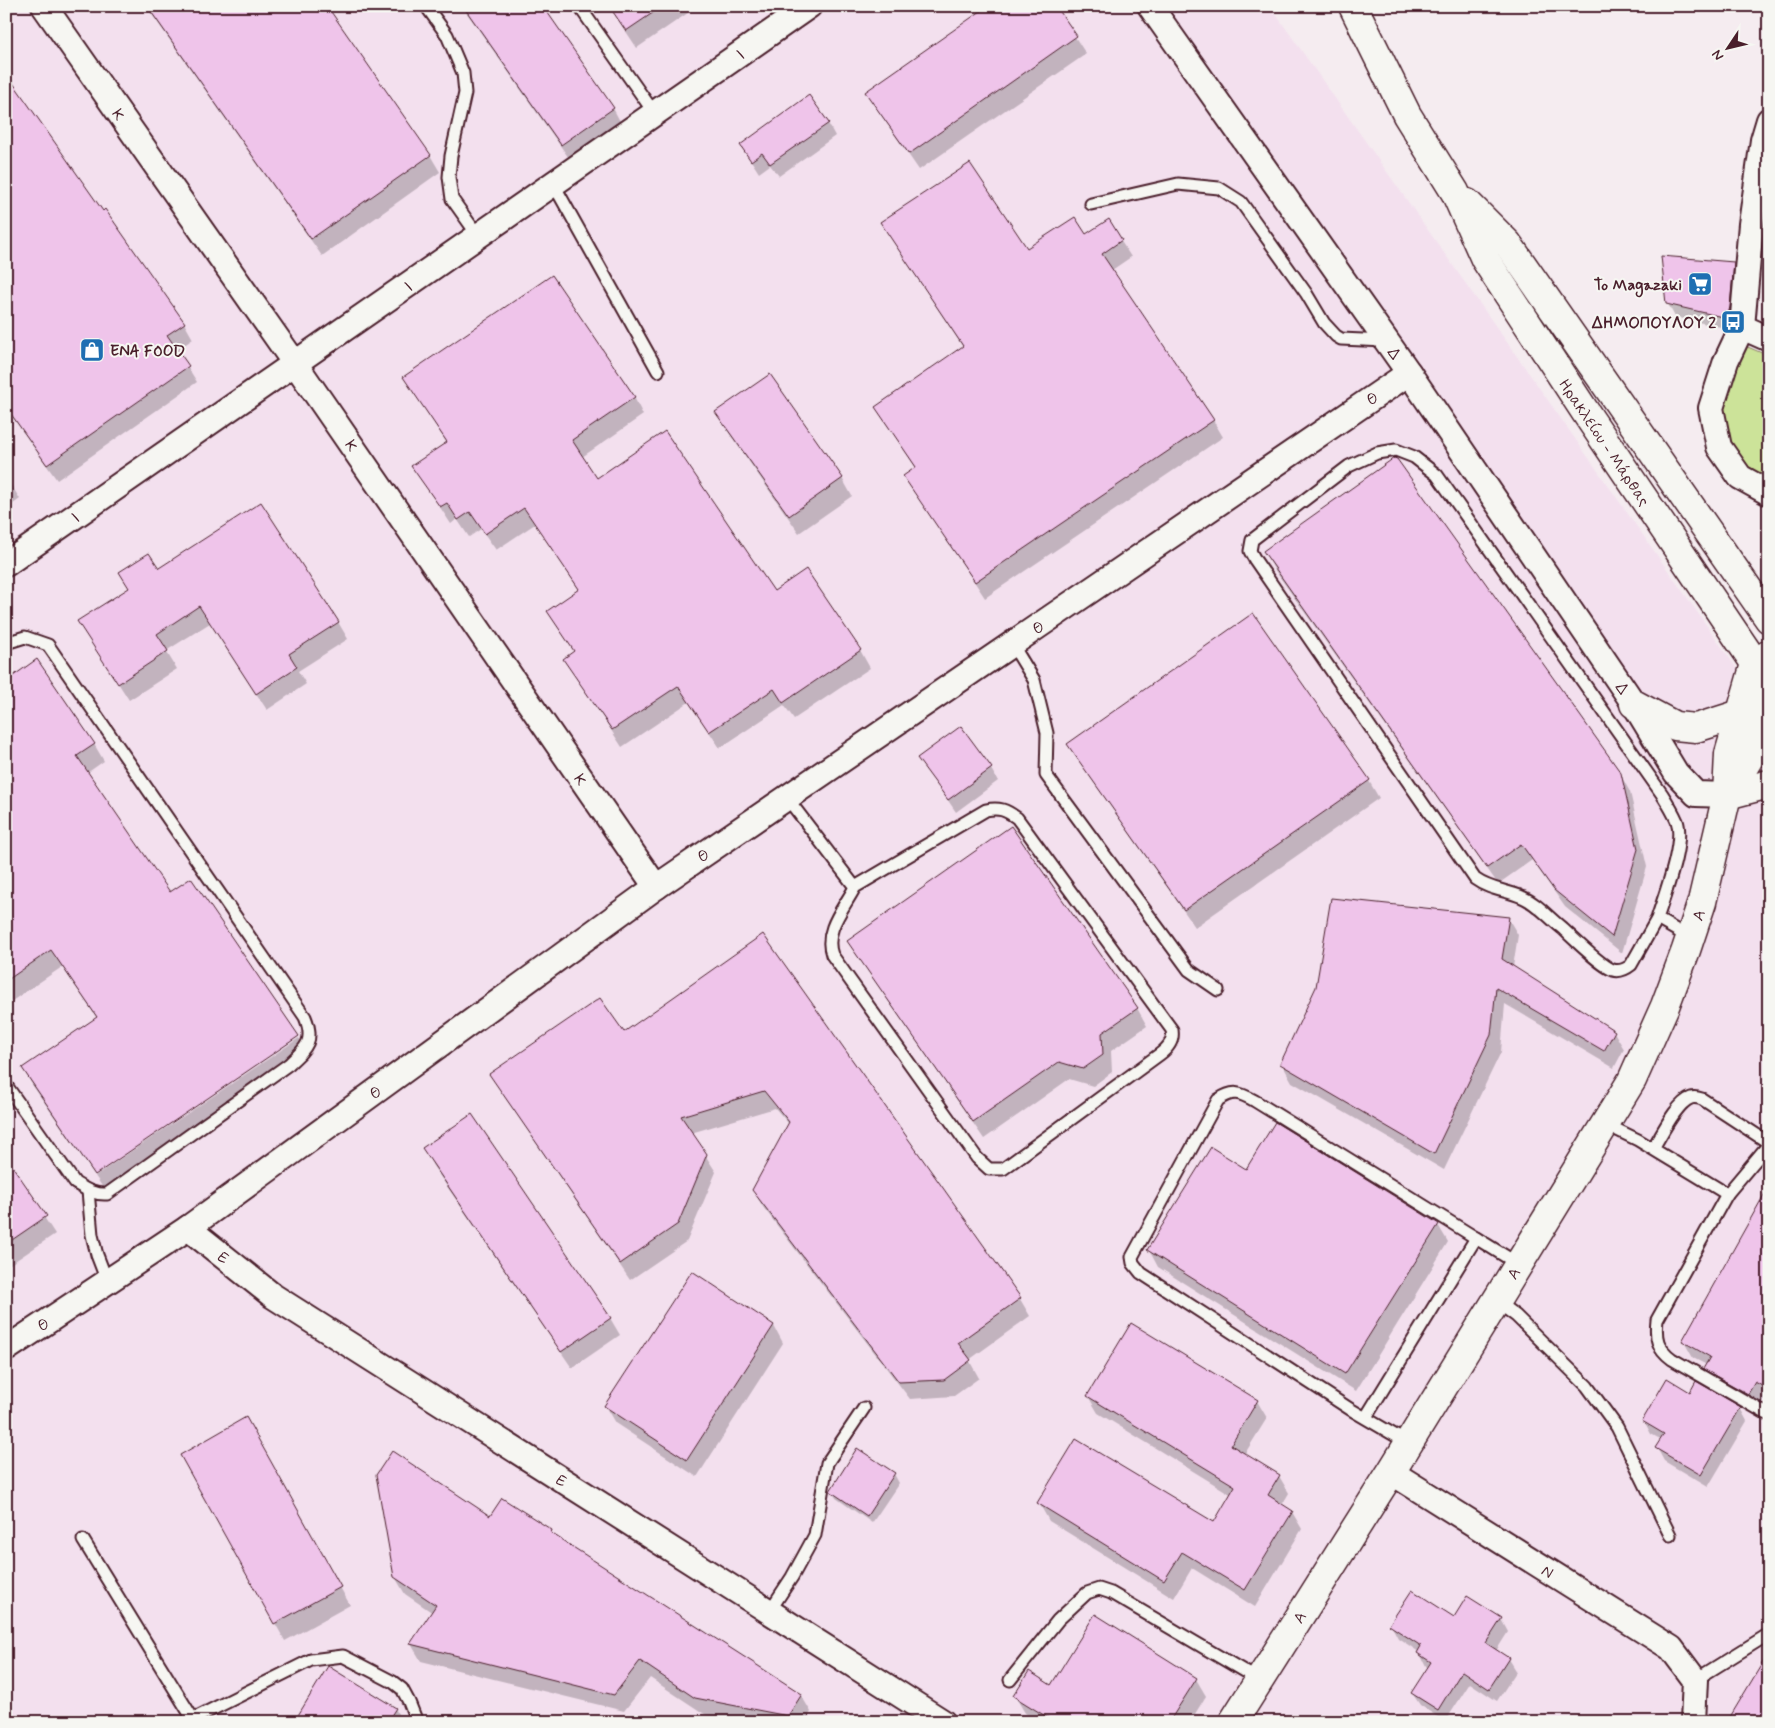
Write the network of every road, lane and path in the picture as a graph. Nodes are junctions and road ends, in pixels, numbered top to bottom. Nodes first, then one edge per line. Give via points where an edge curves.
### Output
1 (44, 6) edge
2 (426, 6) edge
3 (579, 6) edge
4 (810, 6) edge
5 (1150, 6) edge
6 (1353, 6) edge
7 (655, 114) junction
8 (1769, 120) edge
9 (554, 185) junction
10 (1455, 192) junction
11 (1091, 204) dead end
12 (479, 237) junction
13 (1742, 327) junction
14 (1769, 339) edge
15 (1387, 341) junction
16 (296, 364) junction
17 (658, 371) dead end
18 (1409, 373) junction
19 (1769, 493) edge
20 (6, 564) edge
21 (1769, 619) edge
22 (6, 643) edge
23 (1012, 644) junction
24 (1764, 667) edge
25 (1769, 696) edge
26 (1634, 704) junction
27 (1740, 714) junction
28 (1769, 784) edge
29 (1727, 795) junction
30 (787, 798) junction
31 (656, 887) junction
32 (855, 888) junction
33 (1657, 919) junction
34 (1691, 938) junction
35 (1218, 990) dead end
36 (6, 1085) edge
37 (1605, 1124) junction
38 (1769, 1143) edge
39 (1653, 1148) junction
40 (88, 1191) junction
41 (1727, 1194) junction
42 (188, 1228) junction
43 (1476, 1238) junction
44 (1518, 1264) junction
45 (107, 1281) junction
46 (1496, 1301) junction
47 (6, 1349) edge
48 (864, 1408) dead end
49 (1769, 1415) edge
50 (1366, 1417) junction
51 (1408, 1443) junction
52 (1391, 1472) junction
53 (1670, 1535) dead end
54 (83, 1540) dead end
55 (769, 1612) junction
56 (1769, 1634) edge
57 (1010, 1680) dead end
58 (1259, 1680) junction
59 (1694, 1680) junction
60 (190, 1720) edge
61 (417, 1722) edge
62 (943, 1722) edge
63 (1233, 1722) edge
64 (1693, 1722) edge

1 - 16 street, Κ
2 - 12 lane via 447,35 463,73 465,93 449,177 452,199
3 - 7 lane
4 - 7 street, Ι
5 - 15 street, Δ
6 - 10 street, Ηρακλείου - Μάρθας via 1407,115
7 - 9 street, Ι
8 - 13 street via 1763,140 1751,224
9 - 12 street, Ι
9 - 17 lane
10 - 21 street, Ηρακλείου - Μάρθας via 1508,244
10 - 24 street, Ηρακλείου - Μάρθας via 1485,259 1590,419
11 - 15 lane via 1178,184 1219,188 1241,202 1336,336 1340,339
12 - 16 street, Ι
13 - 14 street
13 - 19 street via 1726,361 1711,408 1719,447 1740,477
15 - 18 street, Δ
16 - 20 street, Ι
16 - 31 street, Κ
18 - 23 street, Θ
18 - 26 street, Δ
22 - 40 lane via 25,637 48,645 305,1017 309,1031 306,1047 289,1064 107,1194
23 - 30 street, Θ
23 - 35 lane via 1034,680 1047,733 1046,775 1189,970
24 - 27 street, Α
25 - 29 street, Α via 1751,755
26 - 27 street via 1675,726 1696,728
26 - 29 street, Δ via 1676,773 1696,794
27 - 29 street, Α via 1729,754
28 - 29 street
29 - 34 street, Α
30 - 31 street, Θ
30 - 32 lane
31 - 42 street, Θ
32 - 32 lane via 986,810 1003,809 1017,818 1172,1030 1171,1043 1003,1170 989,1169 977,1158 832,955 829,937
33 - 33 lane via 1674,868 1678,822 1662,794 1437,475 1414,457 1396,450 1377,453 1349,466 1252,540 1250,551 1255,560 1475,879 1491,889 1530,902 1614,970 1631,965
33 - 34 lane
34 - 37 street, Α via 1647,1049
36 - 40 lane via 75,1183
37 - 39 lane
37 - 44 street, Α
38 - 39 lane via 1702,1099 1691,1098 1679,1106
38 - 41 lane
39 - 41 lane
40 - 45 lane via 96,1255
41 - 49 lane via 1657,1320 1656,1334 1664,1353 1672,1359
42 - 45 street, Θ
42 - 55 street, Ε via 273,1296
43 - 44 lane
43 - 50 lane
43 - 50 lane via 1246,1096 1237,1092 1218,1100 1134,1250 1133,1263 1141,1273
44 - 46 street, Α
45 - 47 street, Θ
46 - 51 street, Α
46 - 53 lane via 1516,1316 1587,1386 1617,1427
48 - 55 lane via 827,1464 815,1535
50 - 51 lane
51 - 52 street, Α
52 - 58 street, Α
52 - 59 street, Ν via 1670,1648
54 - 60 lane
55 - 62 street, Ε
56 - 59 lane
57 - 58 lane via 1058,1620 1087,1593 1099,1589
58 - 63 street, Α
59 - 64 street
60 - 61 lane via 311,1660 343,1656 402,1689

